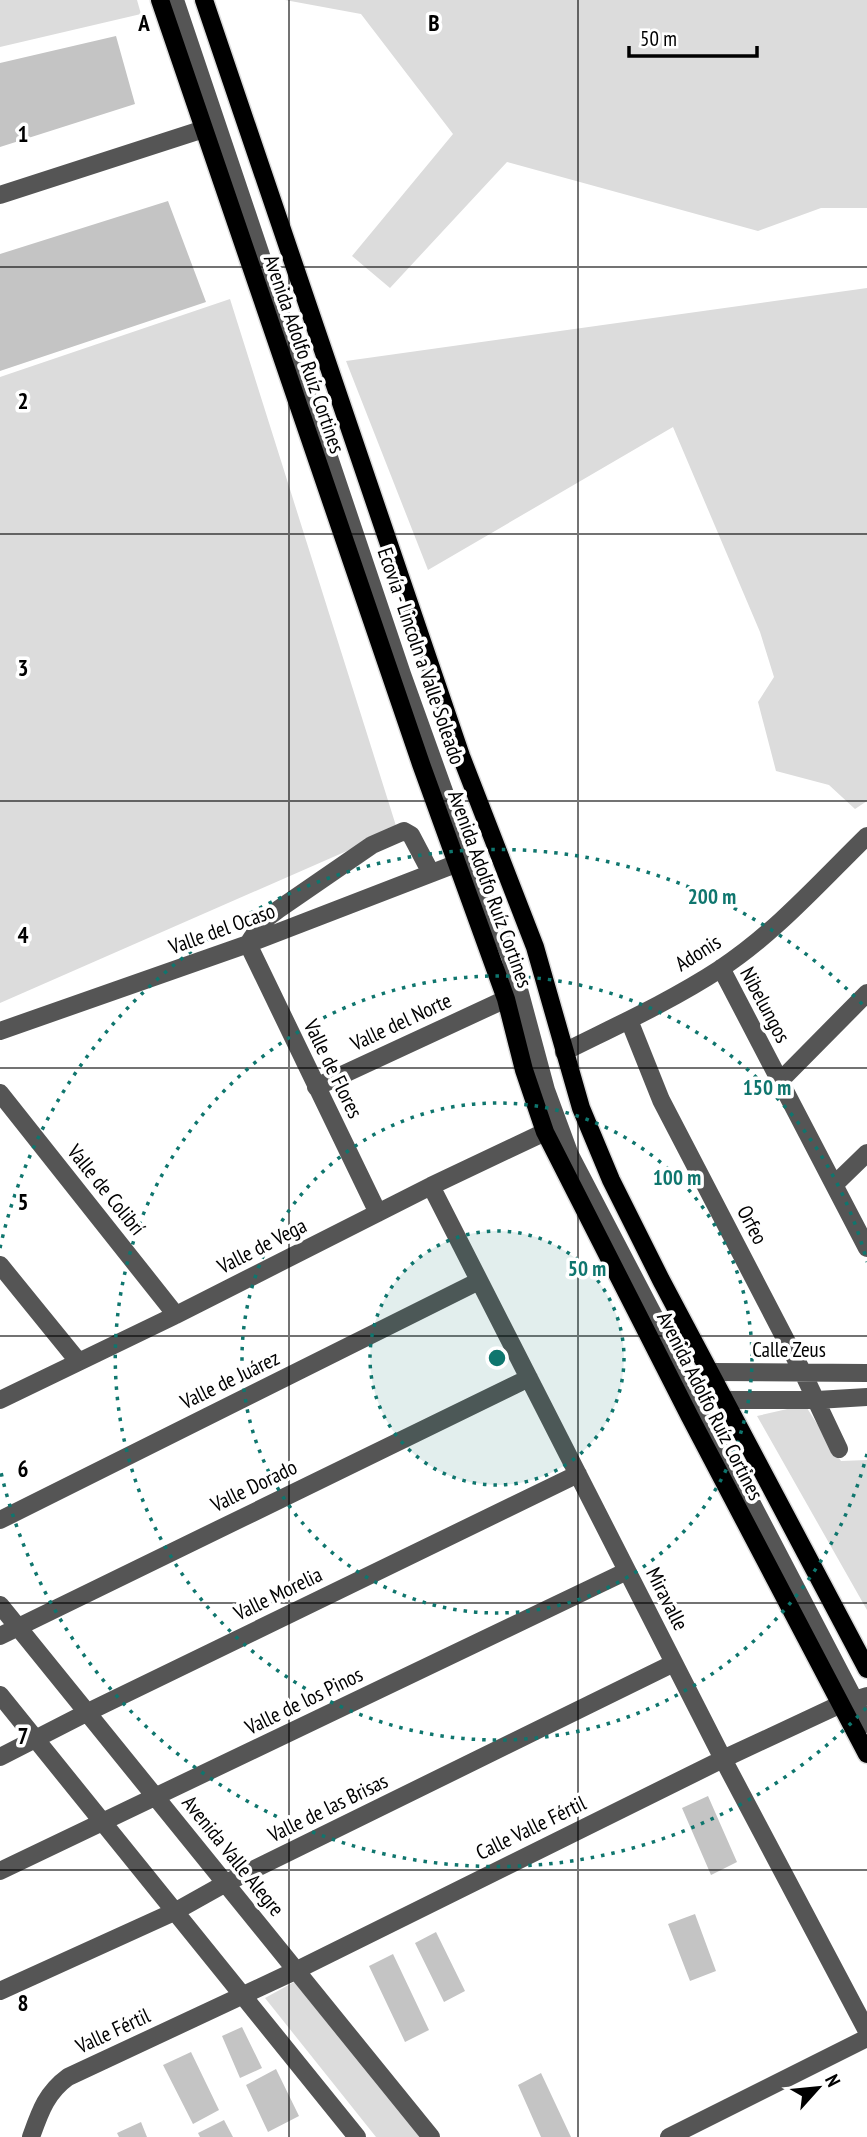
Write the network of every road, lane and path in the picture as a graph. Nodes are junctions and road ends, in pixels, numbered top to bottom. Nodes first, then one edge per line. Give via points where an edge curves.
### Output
1 (160, 0) edge
2 (175, 0) edge
3 (188, 0) edge
4 (204, 0) edge
5 (204, 129) junction
6 (0, 195) edge
7 (867, 836) edge
8 (458, 863) junction
9 (431, 873) junction
10 (248, 944) junction
11 (721, 968) junction
12 (867, 993) edge
13 (506, 999) junction
14 (629, 1020) junction
15 (0, 1031) edge
16 (564, 1052) junction
17 (780, 1081) junction
18 (316, 1087) junction
19 (0, 1093) edge
20 (545, 1132) junction
21 (867, 1153) edge
22 (834, 1185) junction
23 (431, 1186) junction
24 (377, 1213) junction
25 (867, 1248) edge
26 (0, 1265) edge
27 (479, 1281) junction
28 (176, 1315) junction
29 (78, 1362) junction
30 (711, 1372) junction
31 (803, 1373) junction
32 (867, 1374) edge
33 (529, 1378) junction
34 (867, 1397) edge
35 (0, 1400) edge
36 (726, 1400) junction
37 (817, 1400) junction
38 (839, 1449) dead end
39 (578, 1474) junction
40 (0, 1520) edge
41 (627, 1571) junction
42 (0, 1605) edge
43 (18, 1627) junction
44 (0, 1636) edge
45 (674, 1663) junction
46 (867, 1669) edge
47 (0, 1695) edge
48 (859, 1699) edge
49 (88, 1712) junction
50 (867, 1724) edge
51 (36, 1740) junction
52 (867, 1754) edge
53 (0, 1758) edge
54 (723, 1759) junction
55 (156, 1798) junction
56 (102, 1823) junction
57 (0, 1871) edge
58 (226, 1883) junction
59 (176, 1911) junction
60 (297, 1970) junction
61 (0, 1991) edge
62 (243, 1996) junction
63 (867, 2031) edge
64 (867, 2038) edge
65 (31, 2137) edge
66 (357, 2137) edge
67 (431, 2137) edge
68 (669, 2137) edge

1 - 5 main road, Avenida Adolfo Ruíz Cortines
2 - 48 street, Ecovía - Lincoln a Valle Soleado via 402,674 464,847 510,956 546,1090 570,1155
3 - 48 street via 416,682 518,951 557,1092 583,1159
4 - 16 main road, Avenida Adolfo Ruíz Cortines via 461,756 534,947
5 - 6 street
5 - 8 main road, Avenida Adolfo Ruíz Cortines via 411,738
7 - 11 street, Adonis via 778,923
8 - 9 street, Valle del Ocaso
8 - 13 main road, Avenida Adolfo Ruíz Cortines
9 - 10 street, Valle del Ocaso
9 - 10 street via 411,835 404,831 372,845 279,909
10 - 15 street, Valle del Ocaso
10 - 18 street, Valle de Flores
11 - 14 street, Adonis
11 - 17 street, Nibelungos
12 - 17 street
13 - 18 street, Valle del Norte
13 - 20 main road, Avenida Adolfo Ruíz Cortines
14 - 16 street, Adonis
14 - 31 street, Orfeo via 661,1100
16 - 30 main road, Avenida Adolfo Ruíz Cortines via 611,1180
17 - 22 street, Nibelungos
18 - 24 street, Valle de Flores
19 - 28 street, Valle de Colibrí
20 - 23 street, Valle de Vega
20 - 48 main road, Avenida Adolfo Ruíz Cortines via 690,1417
21 - 22 street
22 - 25 street, Nibelungos
23 - 24 street, Valle de Vega
23 - 27 street, Miravalle
24 - 28 street, Valle de Vega
26 - 29 street
27 - 33 street, Miravalle
27 - 40 street, Valle de Juárez
28 - 29 street, Valle de Vega
29 - 35 street, Valle de Vega
30 - 31 street, Calle Zeus
30 - 36 main road, Avenida Adolfo Ruíz Cortines
31 - 32 street, Calle Zeus
31 - 37 street, Orfeo
33 - 39 street, Miravalle
33 - 43 street, Valle Dorado
34 - 37 street
36 - 37 street
36 - 46 main road, Avenida Adolfo Ruíz Cortines
37 - 38 street, Orfeo
39 - 41 street, Miravalle
39 - 49 street, Valle Morelia
41 - 45 street, Miravalle
41 - 55 street, Valle de los Pinos
42 - 43 street, Avenida Valle Alegre
43 - 44 street, Valle Dorado
43 - 49 street, Avenida Valle Alegre
45 - 54 street, Miravalle
45 - 58 street, Valle de las Brisas
47 - 51 street
48 - 50 street, Ecovía - Lincoln a Valle Soleado
48 - 52 main road, Avenida Adolfo Ruíz Cortines
48 - 54 street, Calle Valle Fértil
49 - 51 street, Valle Morelia
49 - 55 street, Avenida Valle Alegre
51 - 53 street, Valle Morelia
51 - 56 street
54 - 60 street, Calle Valle Fértil
54 - 63 street, Miravalle
55 - 56 street, Valle de los Pinos
55 - 58 street, Avenida Valle Alegre
56 - 57 street, Valle de los Pinos
56 - 59 street
58 - 59 street, Valle de las Brisas
58 - 60 street, Avenida Valle Alegre
59 - 61 street, Valle de las Brisas
59 - 62 street
60 - 62 street, Calle Valle Fértil
60 - 67 street, Avenida Valle Alegre
62 - 65 street, Valle Fértil via 68,2077 51,2091
62 - 66 street
64 - 68 street

